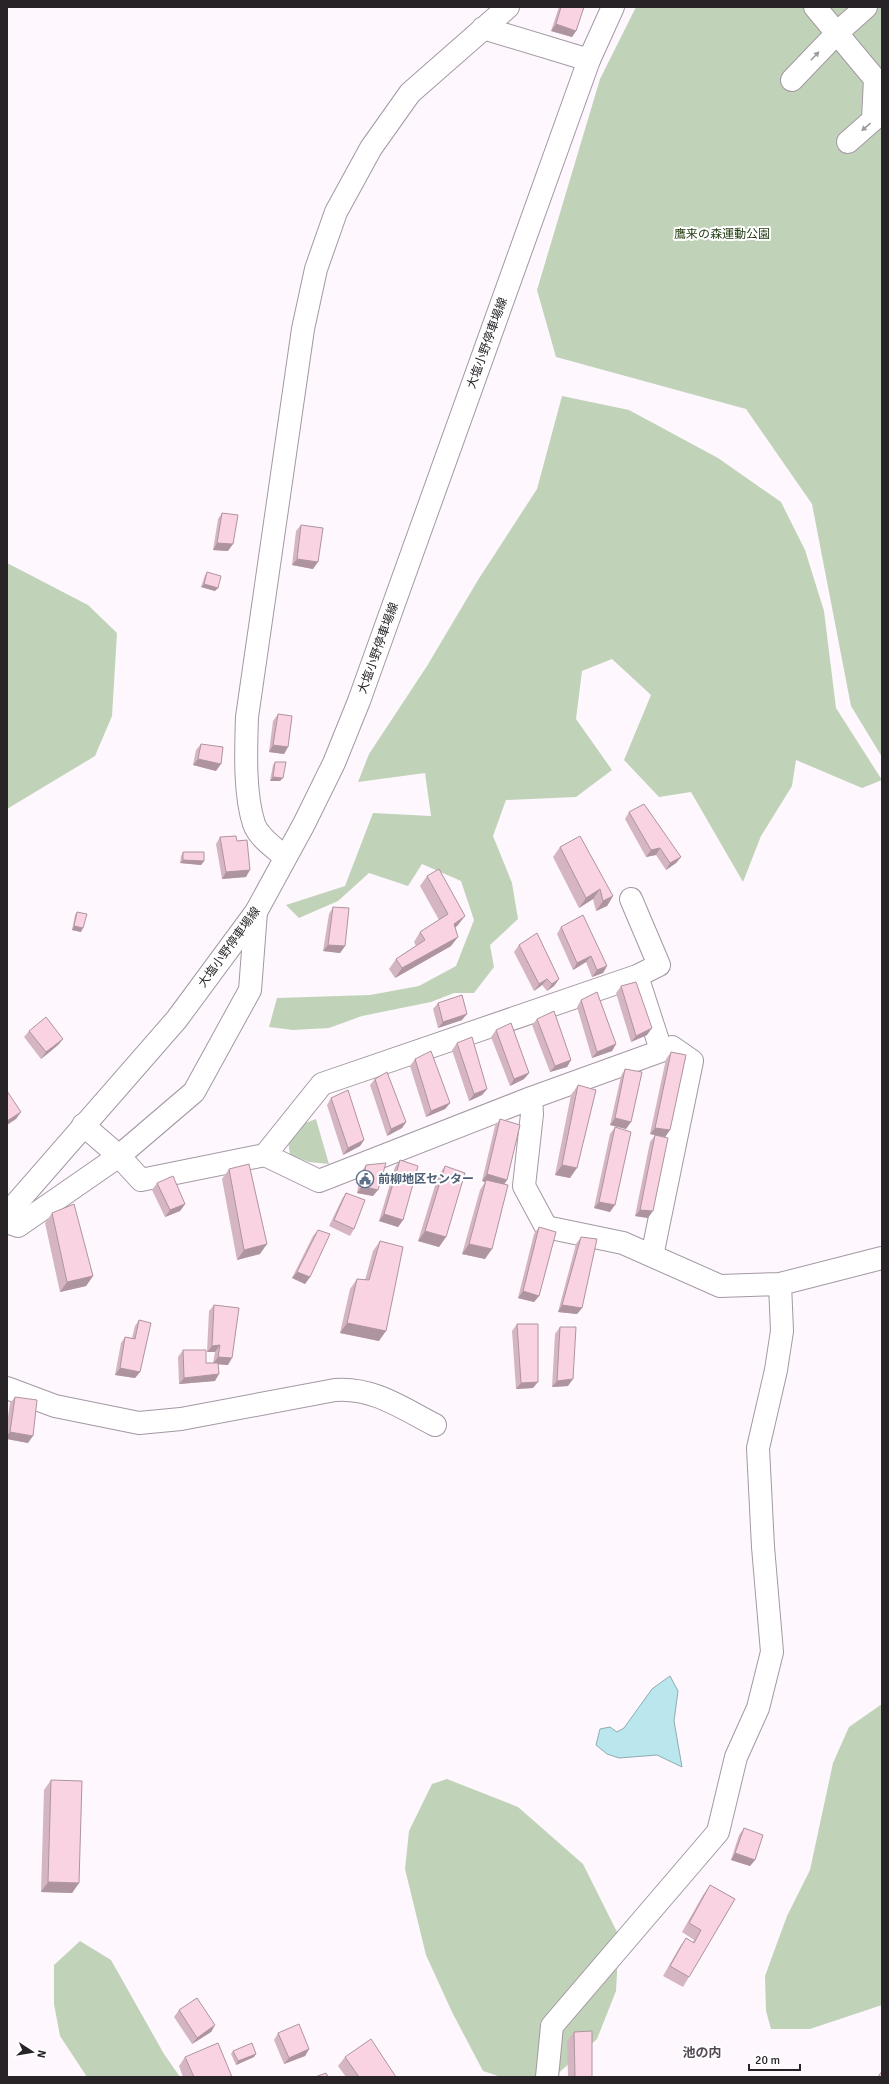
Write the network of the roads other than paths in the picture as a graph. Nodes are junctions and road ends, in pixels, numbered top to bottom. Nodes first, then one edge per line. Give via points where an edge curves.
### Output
1 (508, 7) edge
2 (613, 7) edge
3 (815, 7) edge
4 (866, 7) edge
5 (483, 28) junction
6 (838, 32) junction
7 (589, 60) junction
8 (879, 79) edge
9 (792, 80) dead end
10 (848, 142) dead end
11 (285, 857) junction
12 (631, 899) dead end
13 (256, 912) junction
14 (637, 976) junction
15 (661, 1050) junction
16 (531, 1098) junction
17 (83, 1125) junction
18 (264, 1155) junction
19 (119, 1156) junction
20 (7, 1214) edge
21 (7, 1222) edge
22 (652, 1256) junction
23 (882, 1258) edge
24 (780, 1284) junction
25 (7, 1388) edge
26 (435, 1425) dead end
27 (547, 2077) edge

1 - 5 street
2 - 7 street, 大塩小野停車場線
3 - 6 street
4 - 6 street
5 - 7 street
5 - 11 street via 410,93 371,148 336,212 316,269 303,329 247,717 246,768 254,825 264,839
6 - 8 street
9 -> 6 street
7 - 11 street, 大塩小野停車場線 via 359,701 334,763
8 -> 10 street via 873,120
11 - 13 street, 大塩小野停車場線
12 - 14 street via 659,965
13 - 17 street, 大塩小野停車場線 via 177,1019
13 - 19 street via 250,990 194,1092
14 - 15 street
14 - 18 street via 322,1084
15 - 16 street
15 - 22 street via 672,1047 692,1061
16 - 18 street via 319,1181
16 - 22 street via 532,1114 524,1186 546,1226 623,1243
17 - 19 street
17 - 20 street, 大塩小野停車場線
18 - 19 street via 141,1180
19 - 21 street via 18,1226
22 - 24 street via 720,1286
23 - 24 street
24 - 27 street via 782,1331 758,1448 772,1652 758,1708 736,1757 718,1832 552,2026
25 - 26 street via 55,1406 139,1423 181,1419 351,1389 378,1396

